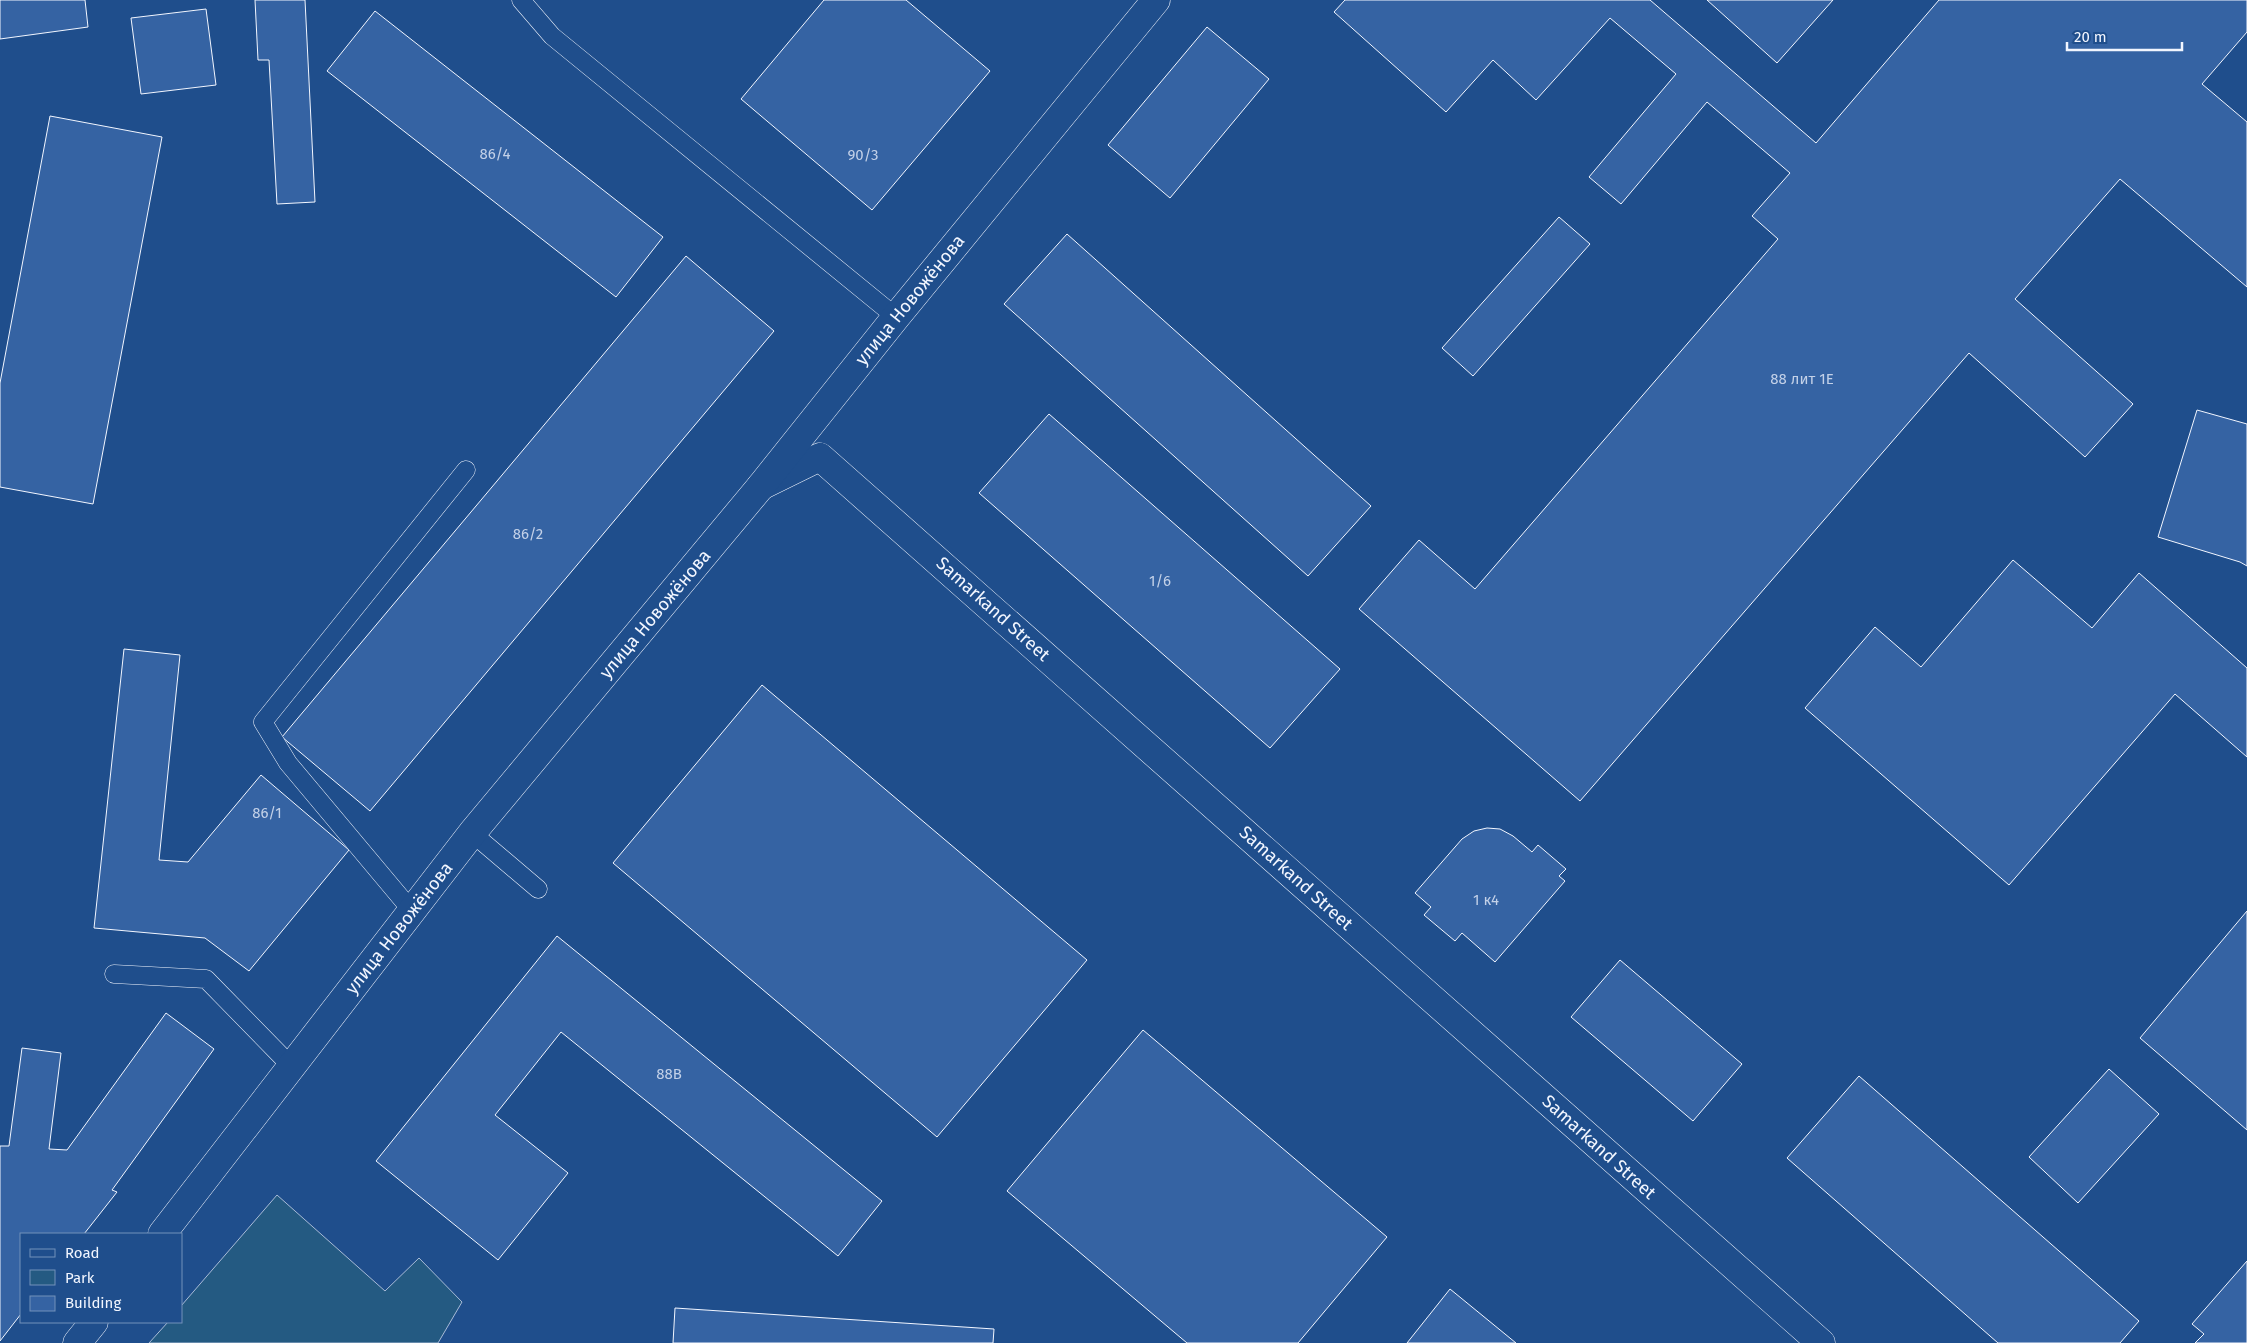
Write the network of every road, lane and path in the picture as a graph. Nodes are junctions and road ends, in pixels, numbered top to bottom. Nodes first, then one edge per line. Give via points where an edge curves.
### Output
1 (520, 0) edge
2 (1156, 0) edge
3 (896, 317) junction
4 (466, 470) dead end
5 (761, 486) junction
6 (472, 834) junction
7 (538, 889) dead end
8 (412, 911) junction
9 (114, 974) dead end
10 (292, 1067) junction
11 (163, 1233) edge
12 (93, 1323) edge
13 (77, 1343) edge
14 (1821, 1343) edge

1 - 3 lane via 552,36
2 - 3 street, улица Новожёнова
3 - 5 street, улица Новожёнова
4 - 8 lane via 263,722 288,763
5 - 6 street, улица Новожёнова
5 - 14 street, Samarkand Street via 820,457
6 - 7 lane
6 - 8 street, улица Новожёнова
8 - 10 street, улица Новожёнова
9 - 10 lane via 206,979
10 - 11 street, улица Новожёнова
12 - 13 street

